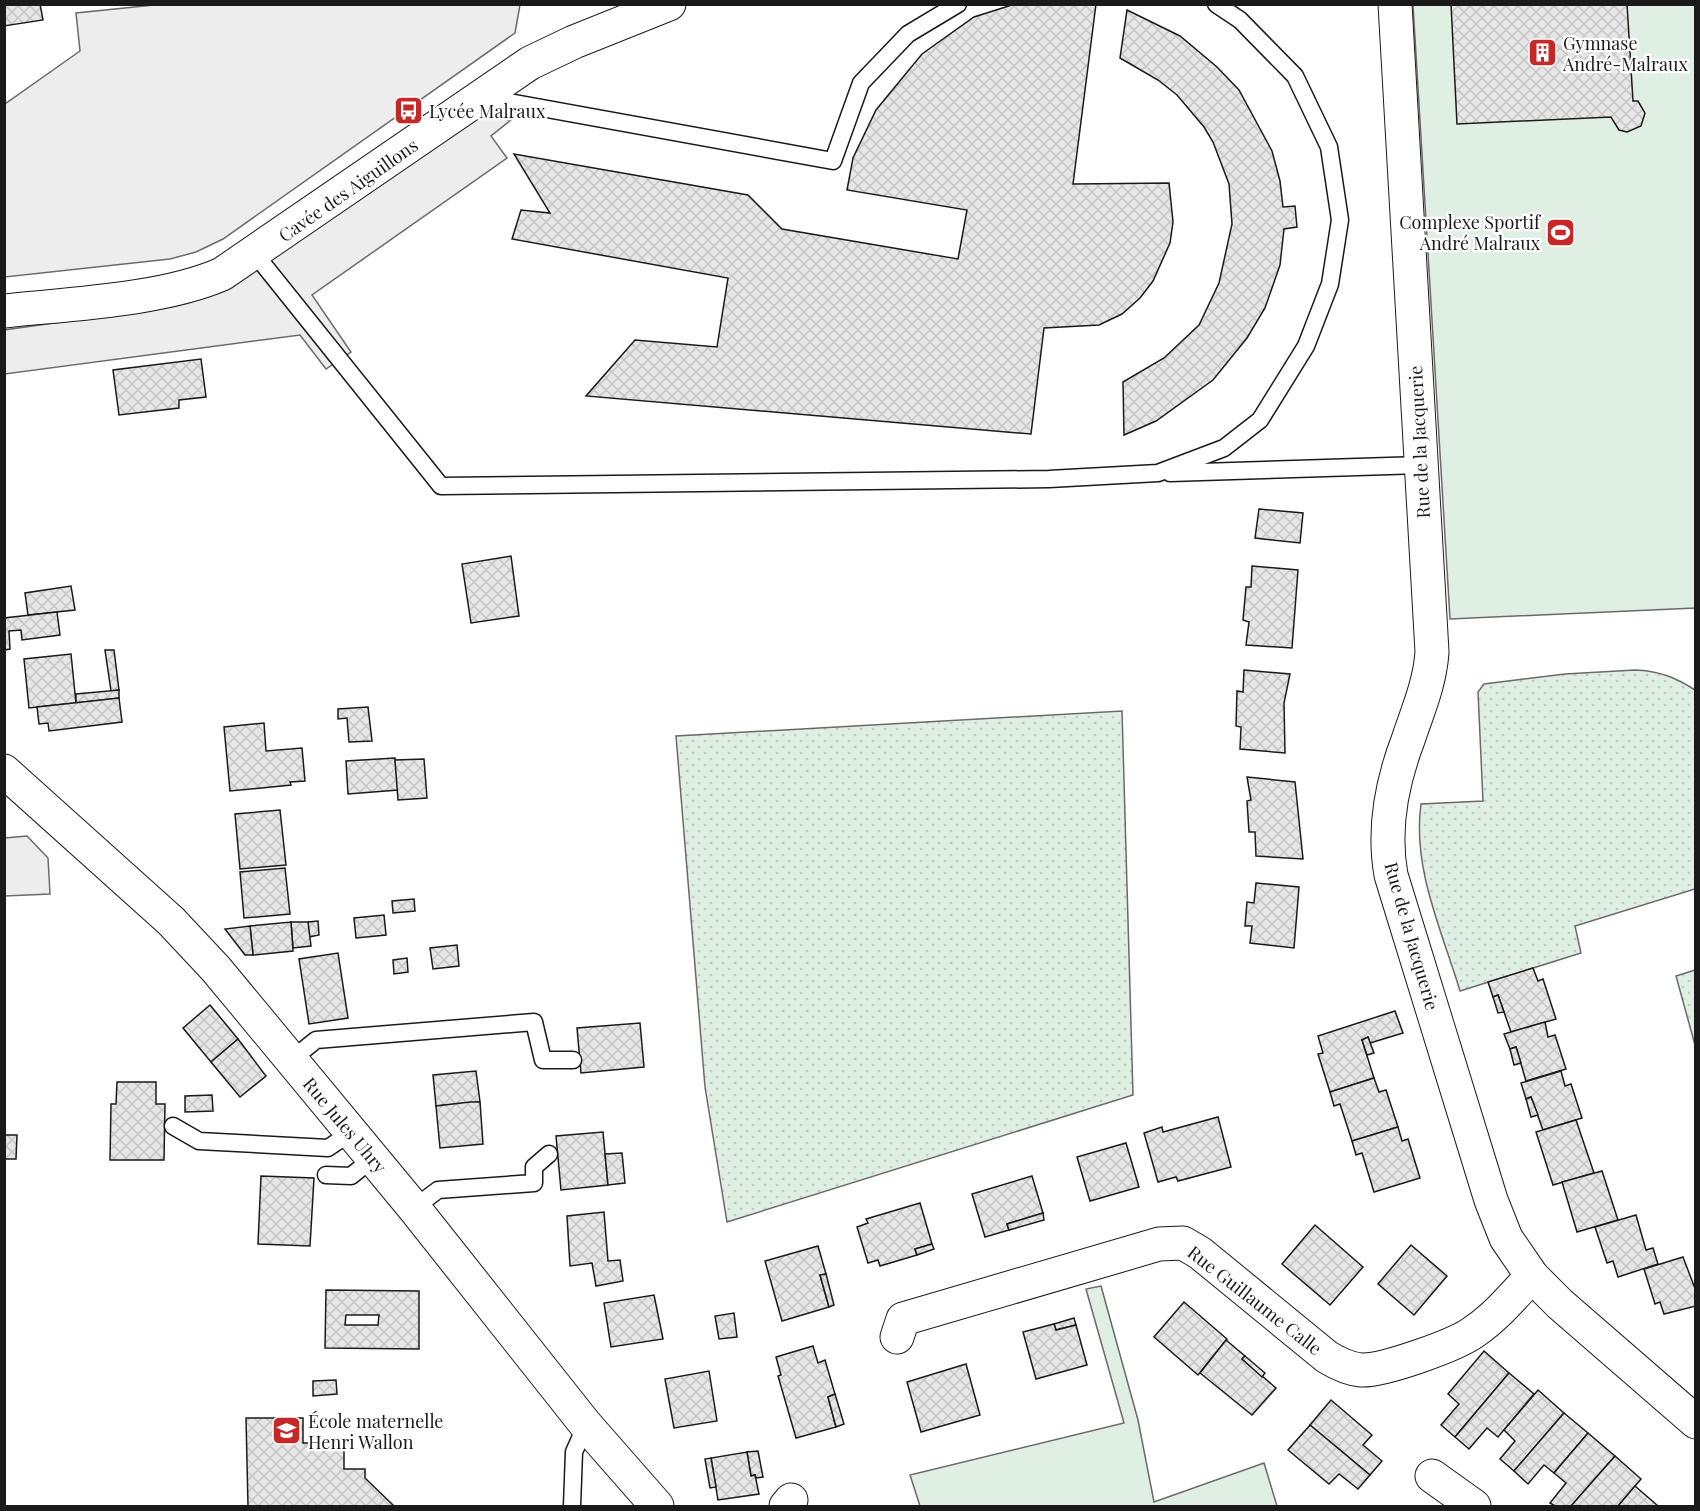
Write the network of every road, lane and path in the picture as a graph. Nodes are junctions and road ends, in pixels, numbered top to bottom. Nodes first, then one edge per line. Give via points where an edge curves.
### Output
1 (669, 4) edge
2 (958, 4) edge
3 (1216, 4) edge
4 (1395, 4) edge
5 (480, 97) junction
6 (255, 254) junction
7 (4, 311) edge
8 (1420, 465) junction
9 (1158, 473) junction
10 (4, 771) edge
11 (291, 1060) junction
12 (573, 1060) dead end
13 (173, 1126) dead end
14 (350, 1132) junction
15 (549, 1154) dead end
16 (372, 1159) junction
17 (326, 1174) dead end
18 (414, 1208) junction
19 (1532, 1276) junction
20 (897, 1337) dead end
21 (1695, 1422) edge
22 (586, 1425) junction
23 (1432, 1476) dead end
24 (572, 1506) edge
25 (657, 1506) edge
26 (1474, 1506) edge

1 - 5 street, Cavée des Aiguillons via 530,63
2 - 5 lane via 908,34 861,83 833,162
3 - 9 lane via 1240,20 1295,76 1329,147 1340,220 1330,284 1306,346 1260,420 1224,448
4 - 8 street, Rue de la Jacquerie
5 - 6 street, Cavée des Aiguillons
6 - 7 street, Cavée des Aiguillons via 222,274 183,288
6 - 9 lane via 441,486 1049,479
8 - 9 lane
8 - 19 street, Rue de la Jacquerie via 1431,670 1397,775 1389,820 1388,857 1495,1210 1506,1238
10 - 11 street, Rue Jules Uhry via 185,935
11 - 12 lane via 316,1040 534,1022 543,1060
11 - 14 street, Rue Jules Uhry
13 - 14 lane via 199,1141 328,1148
14 - 16 street, Rue Jules Uhry
15 - 18 lane via 534,1167 534,1183 438,1190
16 - 17 lane via 351,1176
16 - 18 street, Rue Jules Uhry
18 - 22 street, Rue Jules Uhry
19 - 20 street, Rue Guillaume Calle via 1486,1323 1459,1341 1362,1370 1340,1365 1327,1356 1183,1243 1159,1244 903,1319
19 - 21 street, Rue de la Jacquerie
22 - 24 lane via 574,1452
22 - 25 street, Rue Jules Uhry
23 - 26 street

